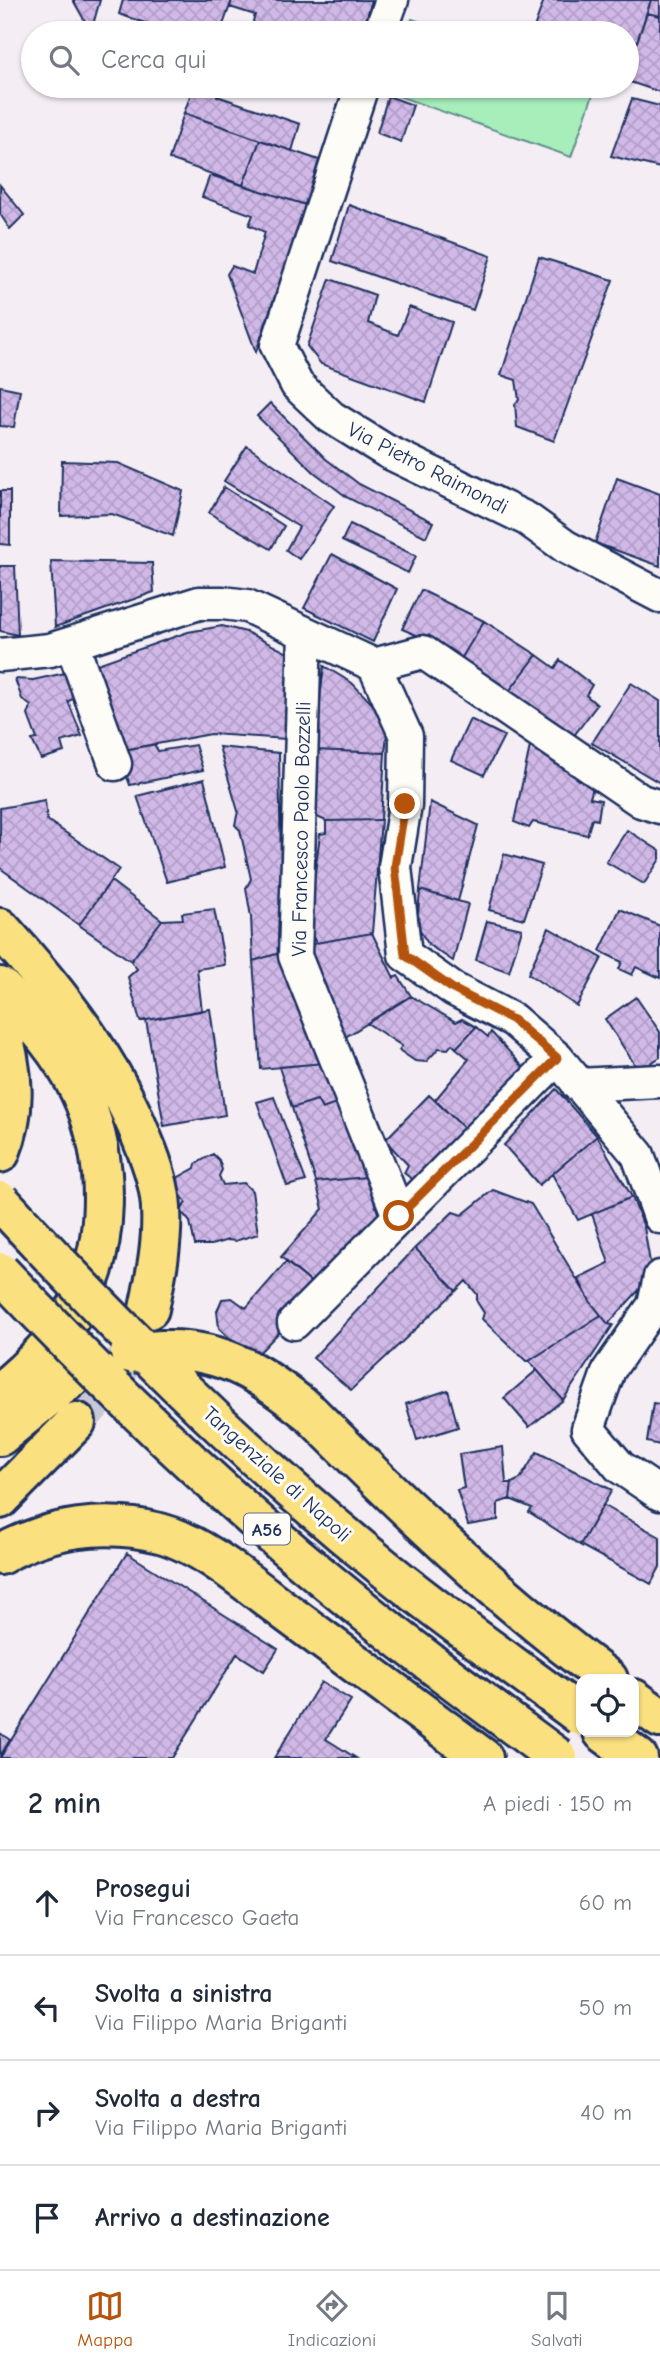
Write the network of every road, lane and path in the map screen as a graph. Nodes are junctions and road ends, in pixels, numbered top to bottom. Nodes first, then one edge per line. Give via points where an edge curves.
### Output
1 (392, 0) edge
2 (384, 21) edge
3 (358, 98) edge
4 (660, 596) edge
5 (305, 633) junction
6 (72, 644) junction
7 (0, 654) edge
8 (374, 665) junction
9 (115, 764) dead end
10 (660, 807) edge
11 (0, 928) edge
12 (0, 988) edge
13 (0, 1025) edge
14 (557, 1058) junction
15 (660, 1081) edge
16 (578, 1085) junction
17 (0, 1153) edge
18 (0, 1200) edge
19 (399, 1216) junction
20 (660, 1217) edge
21 (0, 1272) edge
22 (660, 1277) edge
23 (149, 1309) dead end
24 (294, 1323) dead end
25 (78, 1371) junction
26 (0, 1392) edge
27 (0, 1408) edge
28 (76, 1422) tunnel mouth
29 (0, 1436) edge
30 (660, 1494) edge
31 (0, 1499) edge
32 (0, 1555) edge
33 (602, 1674) edge
34 (639, 1703) edge
35 (576, 1712) edge
36 (660, 1718) edge
37 (610, 1737) edge
38 (483, 1758) edge
39 (558, 1758) edge
40 (638, 1758) edge

1 - 2 street
3 - 4 street, Via Pietro Raimondi via 277,346 297,385 331,417 386,452 527,519 566,547
5 - 6 street via 247,606 199,603
5 - 8 street
5 - 19 street, Via Francesco Paolo Bozzelli via 295,956
6 - 7 street
6 - 9 street
8 - 10 street via 423,653 642,801
8 - 14 street via 406,736 405,804 395,867 405,955 453,989 513,1020
11 - 23 highway via 82,1027 135,1118 161,1205 162,1228
12 - 26 highway, bridge via 46,1039 79,1091 97,1139 102,1175 99,1243 77,1306 61,1330
13 - 17 highway via 13,1099
14 - 16 street
14 - 19 street
15 - 16 street
16 - 20 street via 638,1155
18 - 35 highway, Tangenziale di Napoli, bridge via 120,1328 297,1493 376,1562
19 - 24 street
21 - 39 highway, A56, bridge via 73,1349 226,1494 407,1646
22 - 30 street via 654,1305 608,1370 588,1429 620,1467
25 - 27 highway
25 - 29 highway
25 - 33 highway, bridge via 138,1352 172,1350 200,1352 255,1372 310,1413 445,1544
28 - 31 highway
32 - 38 highway via 43,1534 96,1526 160,1533 186,1543
34 - 36 highway
37 - 40 highway

